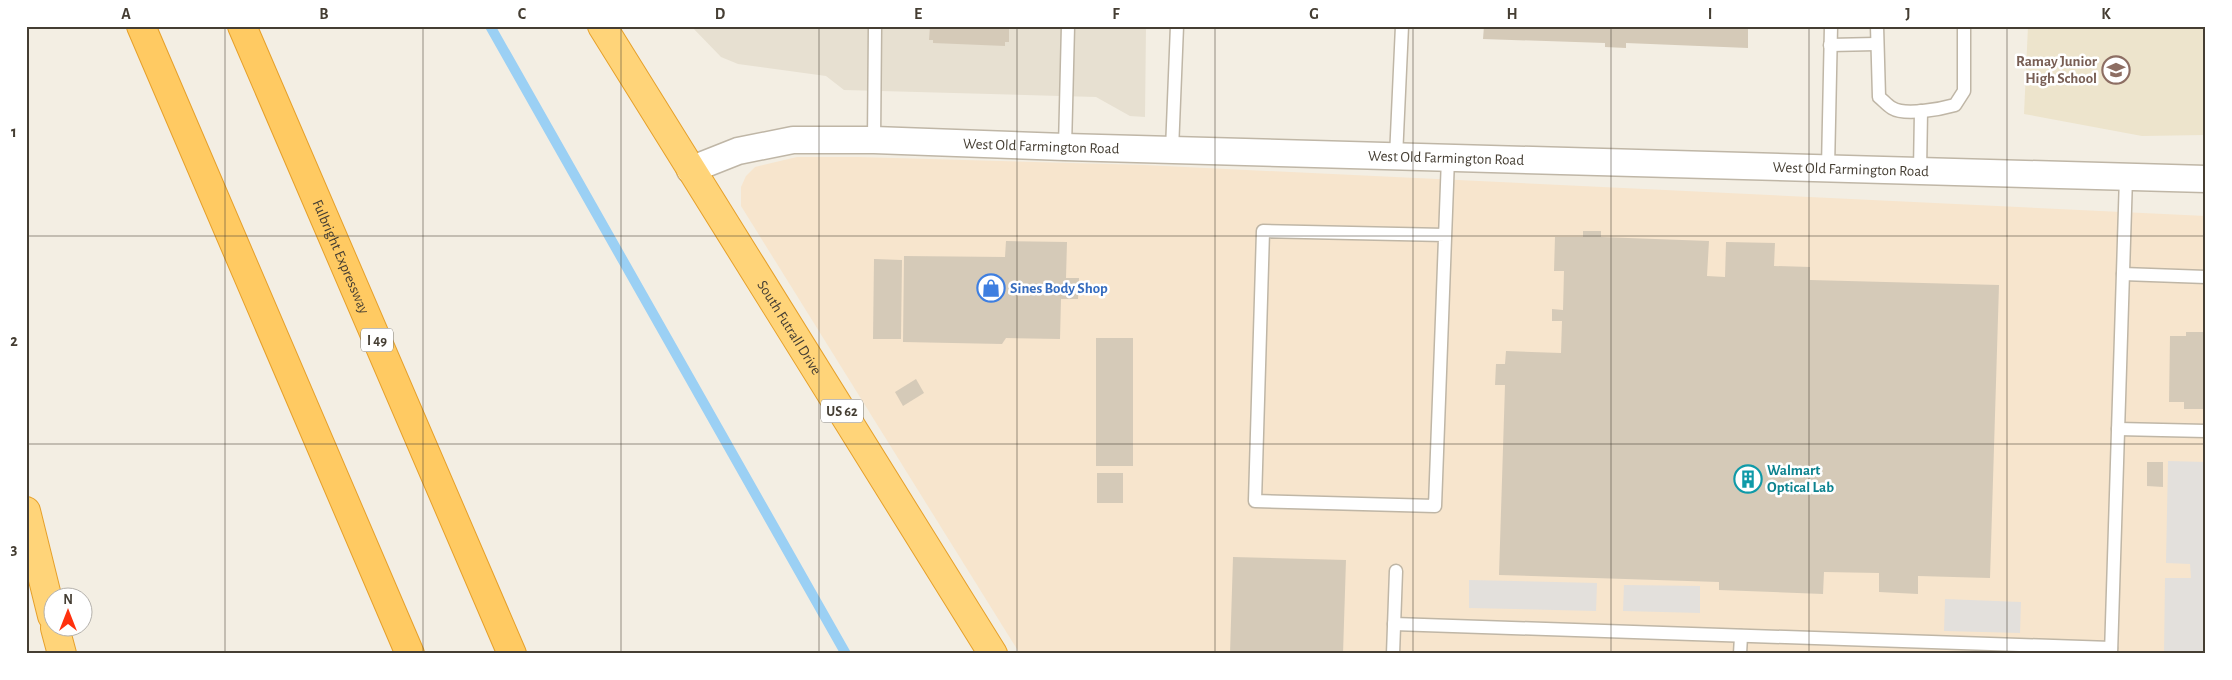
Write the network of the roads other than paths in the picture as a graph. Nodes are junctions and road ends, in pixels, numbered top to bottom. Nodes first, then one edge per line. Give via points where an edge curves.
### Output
1 (141, 26) edge
2 (242, 26) edge
3 (602, 26) edge
4 (875, 26) edge
5 (1068, 26) edge
6 (1177, 26) edge
7 (1402, 26) edge
8 (1831, 26) edge
9 (1877, 26) edge
10 (1964, 26) edge
11 (1830, 44) junction
12 (1876, 44) junction
13 (1921, 111) junction
14 (874, 140) junction
15 (1065, 147) junction
16 (1172, 150) junction
17 (1396, 156) junction
18 (1448, 158) junction
19 (1828, 168) junction
20 (690, 170) junction
21 (1920, 171) junction
22 (2126, 177) junction
23 (2206, 179) edge
24 (1445, 235) junction
25 (2123, 274) junction
26 (2206, 277) edge
27 (2118, 429) junction
28 (2206, 431) edge
29 (26, 511) edge
30 (1396, 571) dead end
31 (45, 588) edge
32 (1394, 624) junction
33 (1741, 636) junction
34 (58, 638) edge
35 (2111, 651) edge
36 (62, 654) edge
37 (410, 654) edge
38 (512, 654) edge
39 (993, 654) edge
40 (1393, 654) edge
41 (1740, 654) edge

1 - 37 highway
2 - 38 highway, Fulbright Expressway / I 49
3 - 20 highway, South Futrall Drive / US 62
4 - 14 lane
5 - 15 lane
6 - 16 lane
7 - 17 lane
8 - 11 lane
9 - 12 lane
10 - 13 lane via 1964,91 1955,105 1936,111
11 - 12 lane
11 - 19 lane
12 - 13 lane via 1880,97 1893,109
13 - 21 lane
14 - 15 street, West Old Farmington Road
14 - 20 street, West Old Farmington Road via 793,140 738,151
15 - 16 street, West Old Farmington Road
16 - 17 street, West Old Farmington Road
17 - 18 street, West Old Farmington Road
18 - 19 street, West Old Farmington Road
18 - 24 lane
19 - 21 street, West Old Farmington Road
20 - 39 highway, South Futrall Drive / US 62
21 - 22 street, West Old Farmington Road
22 - 23 street, West Old Farmington Road
22 - 25 lane
24 - 24 lane via 1435,506 1255,501 1262,231
25 - 26 lane
25 - 27 lane
27 - 28 lane
27 - 35 lane
29 - 31 highway
30 - 32 lane
32 - 33 lane
32 - 40 lane
33 - 35 lane
33 - 41 lane
34 - 36 highway

